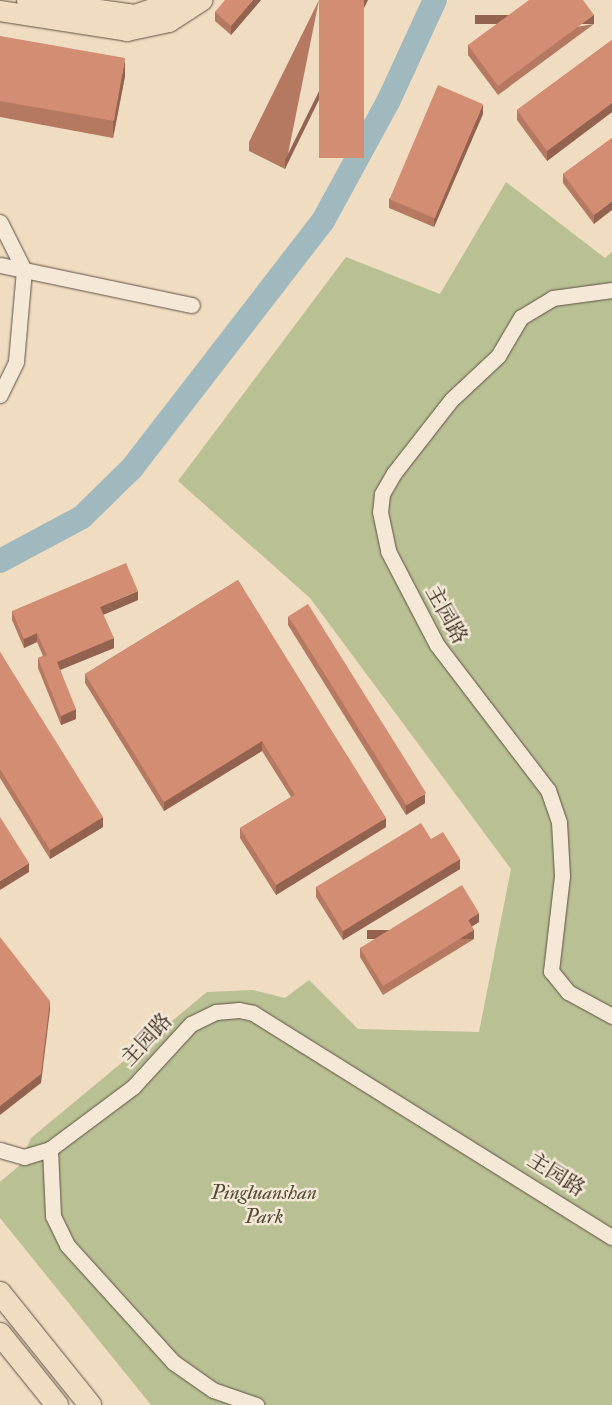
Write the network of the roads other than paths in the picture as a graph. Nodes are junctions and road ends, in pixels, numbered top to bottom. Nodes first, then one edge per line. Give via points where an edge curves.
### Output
1 (27, 0) edge
2 (178, 0) edge
3 (202, 0) edge
4 (0, 11) edge
5 (0, 222) edge
6 (0, 266) edge
7 (24, 270) junction
8 (612, 290) edge
9 (192, 305) dead end
10 (0, 395) edge
11 (612, 1016) edge
12 (50, 1149) junction
13 (0, 1150) edge
14 (612, 1237) edge
15 (0, 1293) edge
16 (0, 1334) edge
17 (57, 1405) edge
18 (90, 1405) edge
19 (256, 1405) edge

1 - 2 main road via 135,15
3 - 4 main road via 169,22 127,31
5 - 7 street
6 - 7 street
7 - 9 street
7 - 10 street via 16,362
8 - 11 street, 主园路 via 553,298 521,317 494,361 451,400 390,478 380,512 388,552 438,645 548,790 559,822 562,876 551,971 568,992
12 - 13 street, 主园路 via 24,1157
12 - 14 street, 主园路 via 134,1087 191,1024 216,1012 239,1010 253,1013
12 - 19 street via 53,1216 67,1245 168,1358 213,1390
15 - 18 highway
16 - 17 highway

